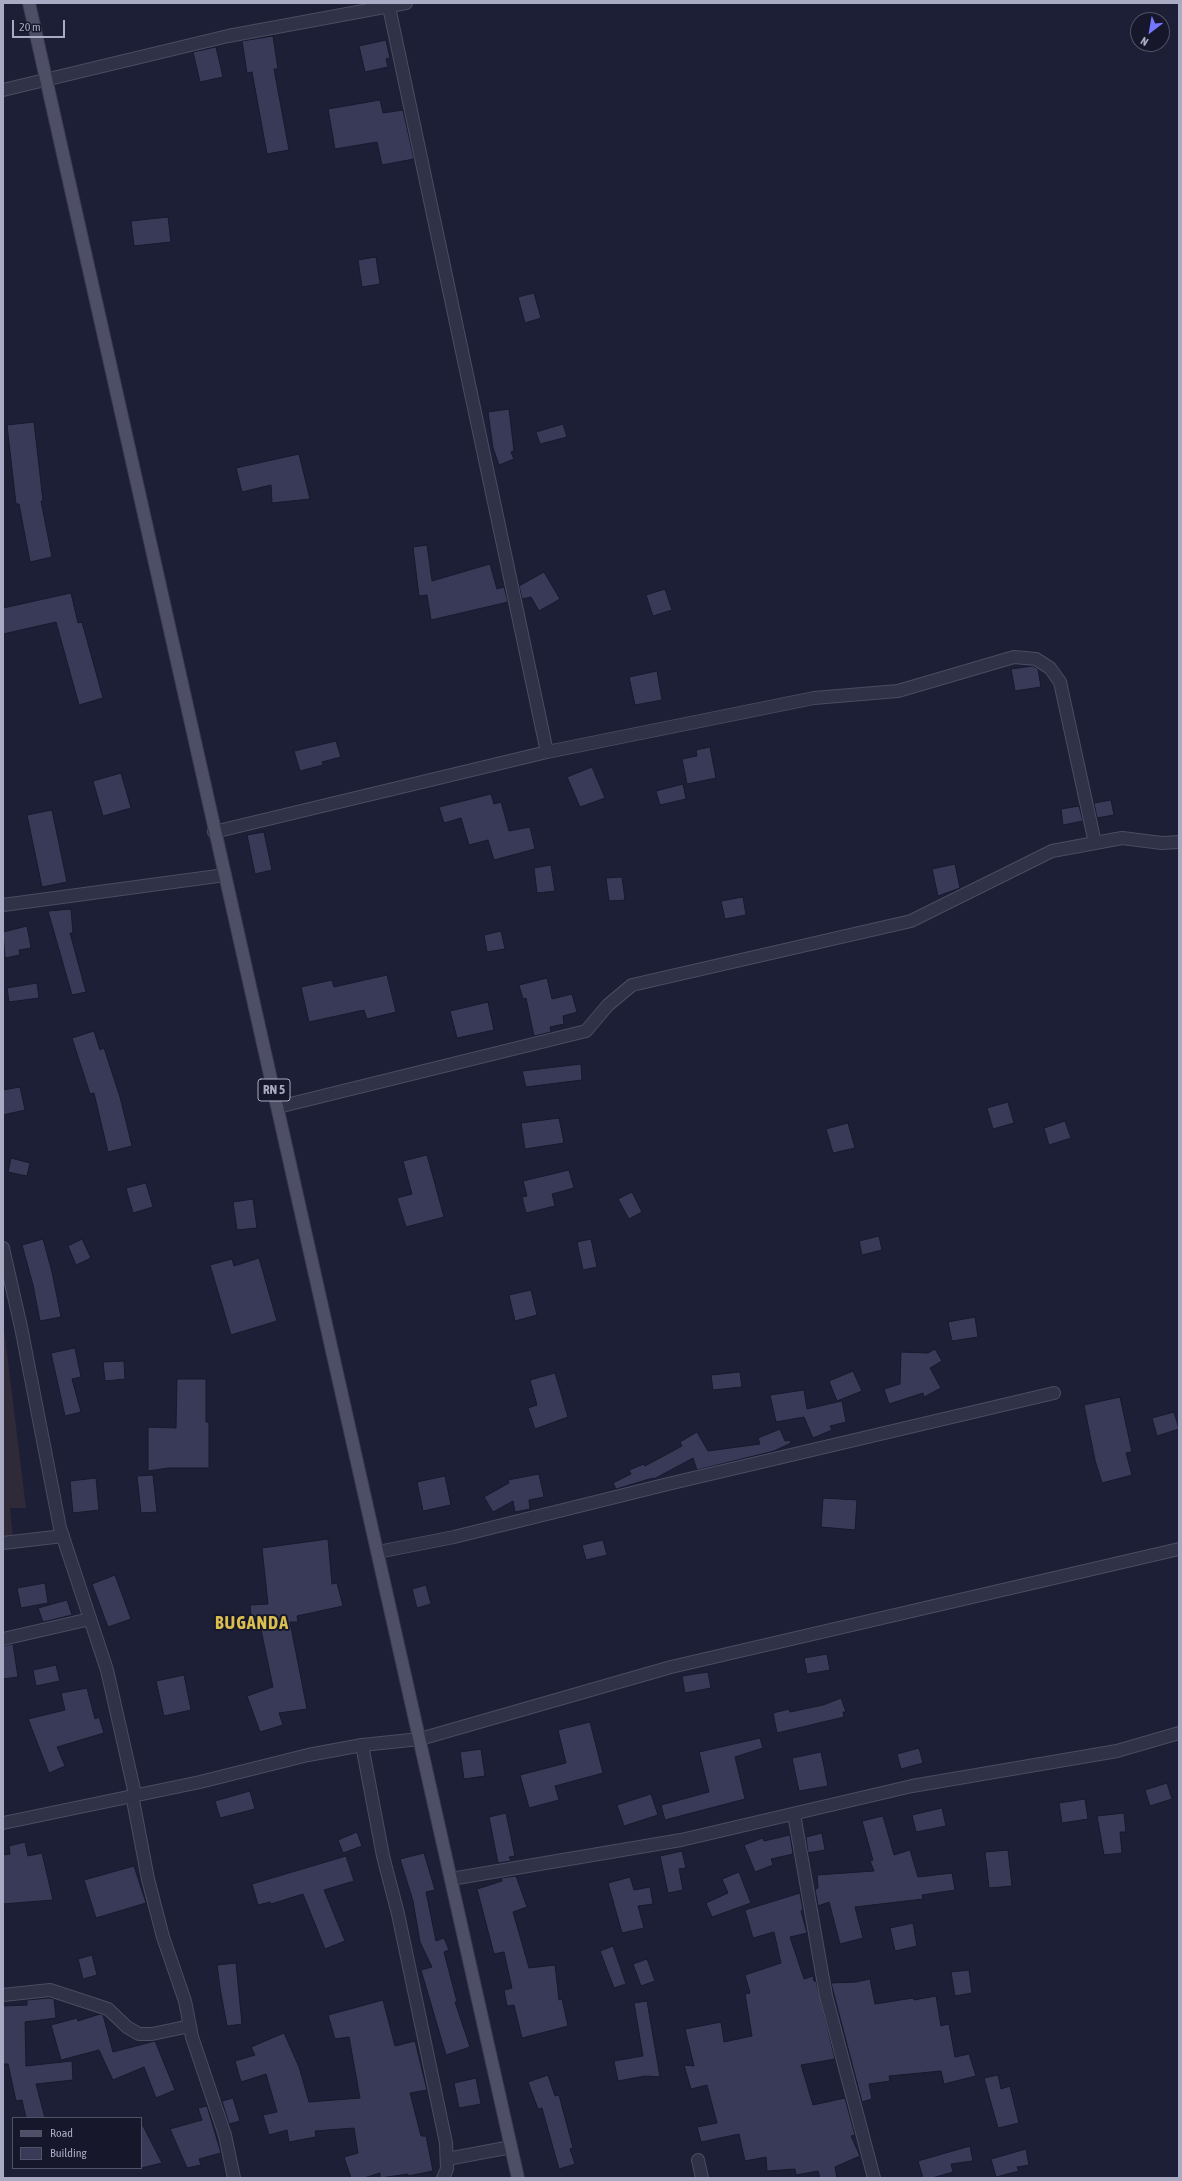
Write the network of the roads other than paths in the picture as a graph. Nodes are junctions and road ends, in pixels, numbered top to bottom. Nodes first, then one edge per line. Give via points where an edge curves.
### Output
1 (29, 3) edge
2 (406, 3) edge
3 (389, 7) junction
4 (47, 81) junction
5 (3, 90) edge
6 (548, 752) junction
7 (214, 832) junction
8 (1179, 842) edge
9 (1095, 843) junction
10 (225, 875) junction
11 (3, 905) edge
12 (278, 1107) junction
13 (3, 1248) edge
14 (1054, 1394) dead end
15 (63, 1536) junction
16 (3, 1543) edge
17 (1179, 1549) edge
18 (378, 1552) junction
19 (90, 1619) junction
20 (3, 1639) edge
21 (1179, 1733) edge
22 (420, 1740) junction
23 (362, 1745) junction
24 (133, 1795) junction
25 (794, 1814) junction
26 (3, 1823) edge
27 (451, 1878) junction
28 (3, 1995) edge
29 (190, 2026) junction
30 (511, 2147) junction
31 (447, 2159) junction
32 (698, 2160) dead end
33 (234, 2178) edge
34 (443, 2178) edge
35 (518, 2178) edge
36 (702, 2178) edge
37 (874, 2178) edge

1 - 4 main road, RN 5
2 - 3 street
3 - 4 street via 228,36
3 - 6 street
4 - 5 street
4 - 7 main road, RN 5
6 - 7 street
6 - 9 street via 814,698 898,691 1014,657 1036,659 1050,668 1060,682
7 - 10 main road, RN 5
8 - 9 street via 1162,843 1122,838
9 - 12 street via 1052,851 911,921 632,986 608,1005 586,1031
10 - 11 street
10 - 12 main road, RN 5
12 - 18 main road, RN 5
13 - 15 street
14 - 18 street via 454,1537
15 - 16 street
15 - 19 street
17 - 22 street via 671,1667
18 - 22 main road, RN 5
19 - 20 street
19 - 24 street via 107,1670
21 - 25 street via 1117,1751 912,1786
22 - 23 street
22 - 27 main road, RN 5
23 - 24 street
23 - 31 street via 383,1856 430,2060
24 - 26 street
24 - 29 street via 148,1879 163,1937 186,2001
25 - 27 street via 681,1840
25 - 37 street via 826,1996
27 - 30 main road, RN 5
28 - 29 street via 50,1990 108,2009 127,2027 139,2034 152,2034
29 - 33 street via 225,2135
30 - 31 street
30 - 35 main road, RN 5
31 - 34 street via 447,2169
32 - 36 street

